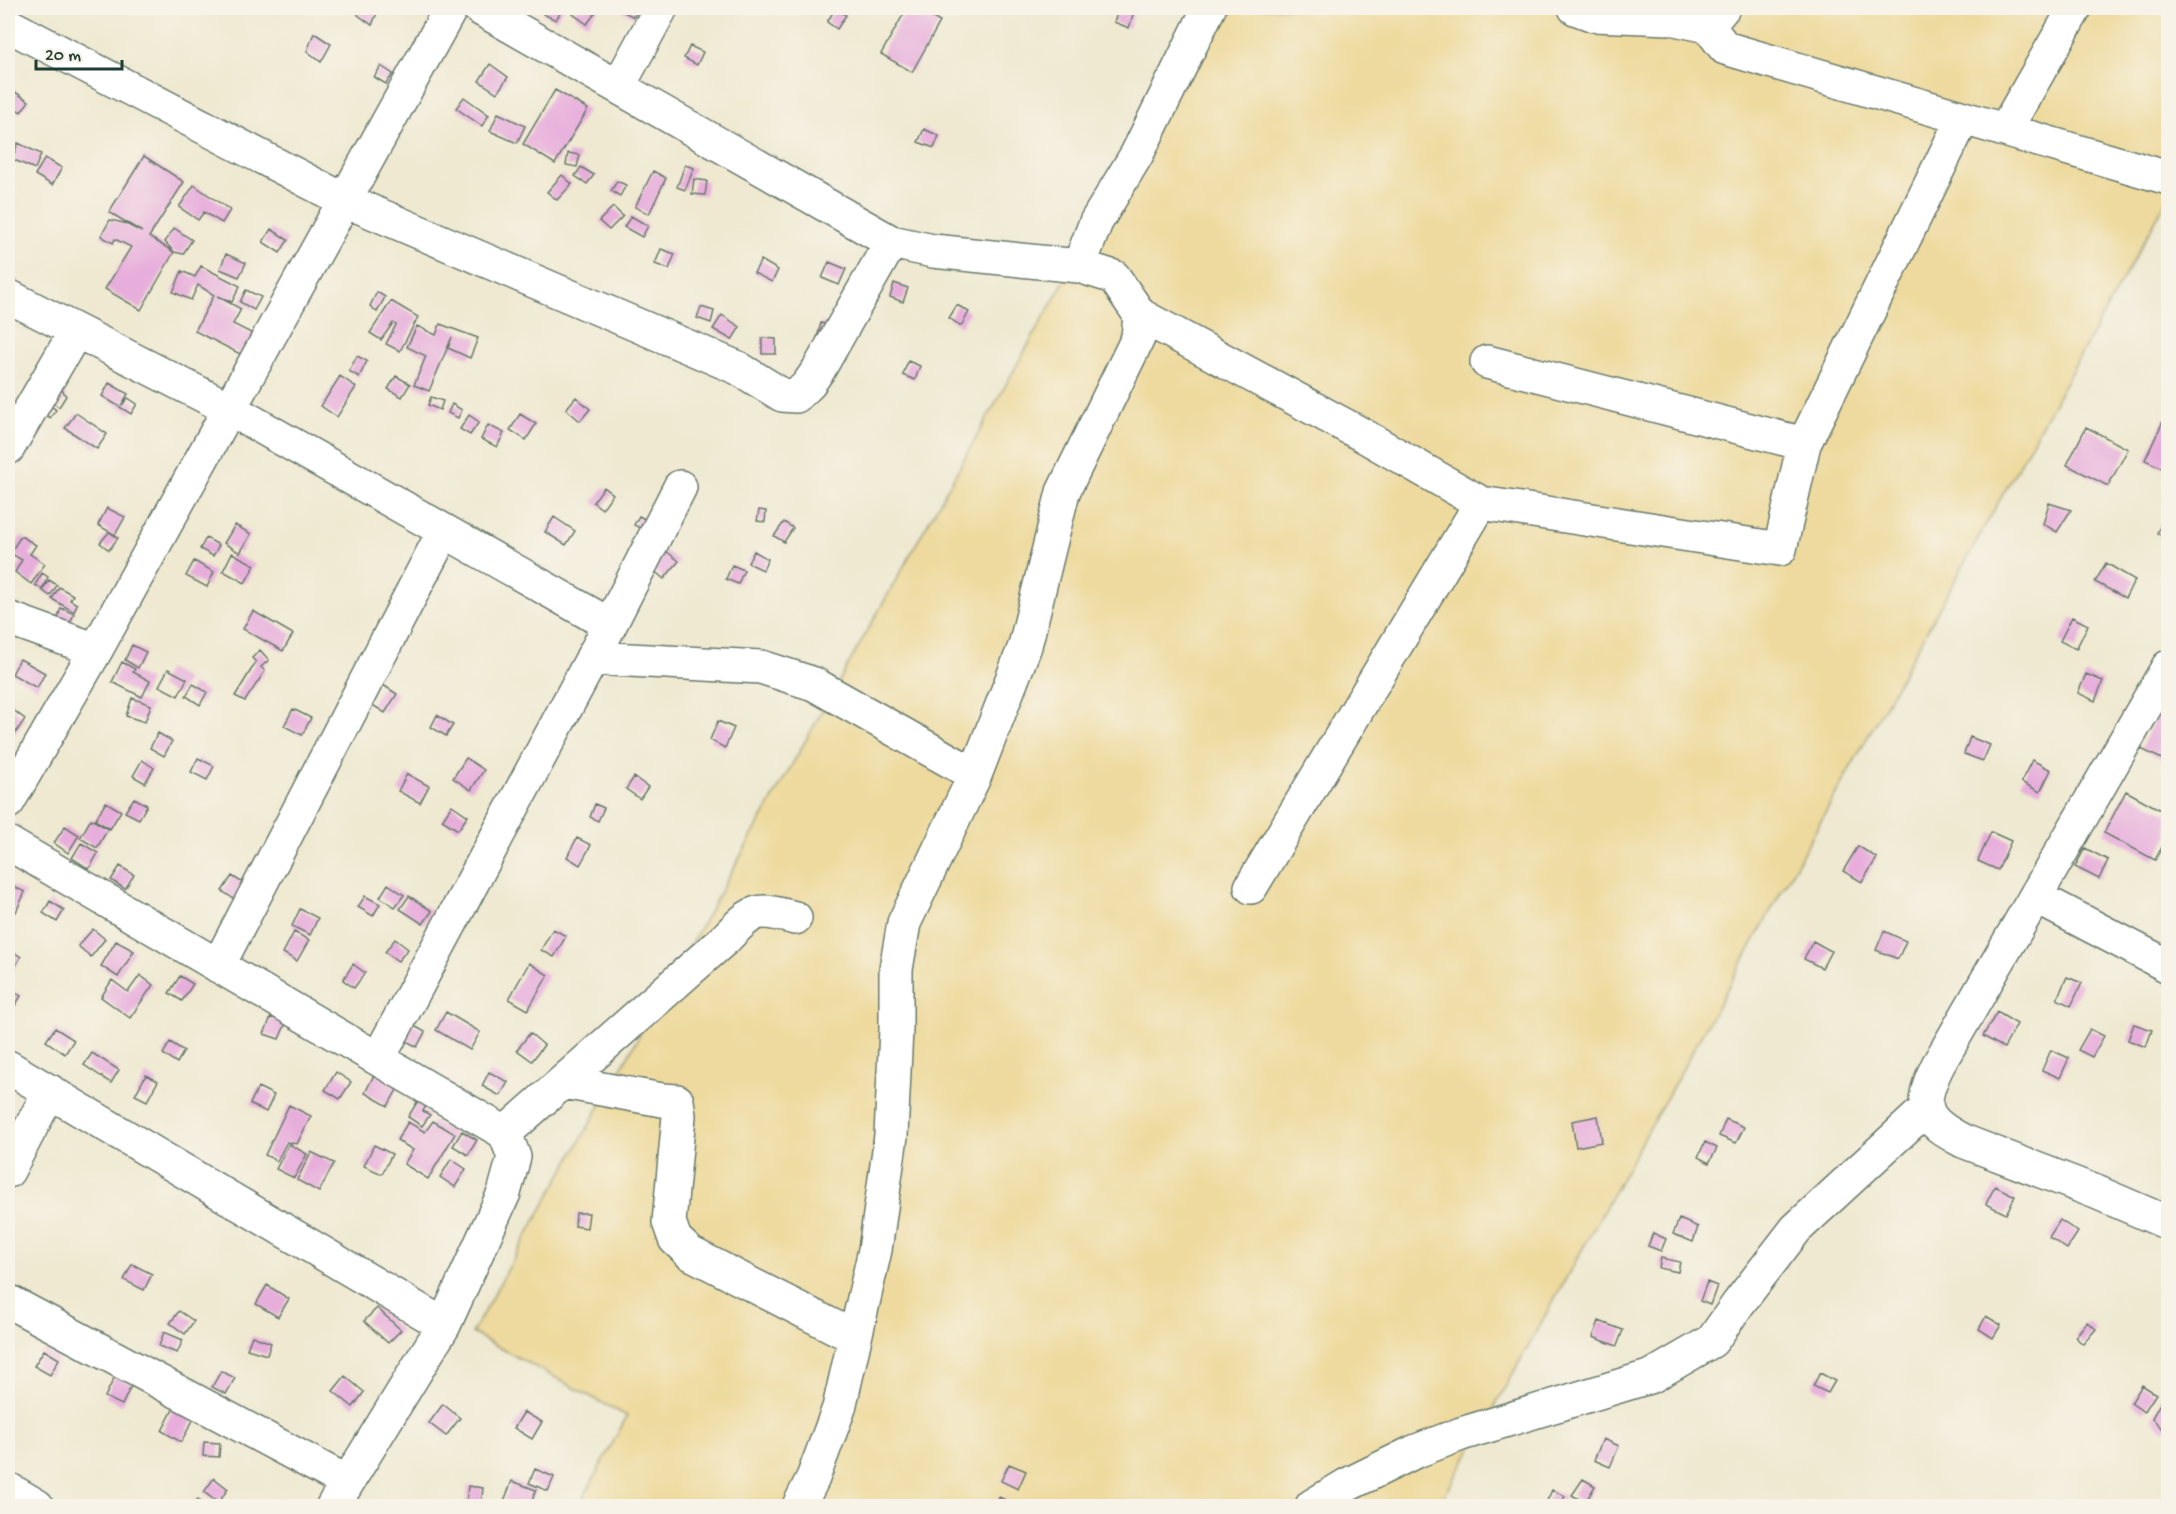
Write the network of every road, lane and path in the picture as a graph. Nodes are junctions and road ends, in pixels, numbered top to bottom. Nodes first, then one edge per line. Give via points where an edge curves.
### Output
1 (451, 8) edge
2 (478, 8) edge
3 (661, 8) edge
4 (1209, 8) edge
5 (1575, 8) edge
6 (2075, 8) edge
7 (1716, 17) edge
8 (8, 25) edge
9 (618, 87) junction
10 (1963, 117) junction
11 (2005, 130) junction
12 (2169, 178) edge
13 (345, 200) junction
14 (891, 242) junction
15 (1079, 266) junction
16 (8, 296) edge
17 (1140, 315) junction
18 (76, 331) junction
19 (1487, 362) dead end
20 (228, 408) junction
21 (1804, 444) junction
22 (8, 448) edge
23 (680, 487) dead end
24 (1481, 503) junction
25 (444, 531) junction
26 (8, 618) edge
27 (610, 625) junction
28 (96, 650) junction
29 (592, 658) junction
30 (2169, 667) edge
31 (975, 775) junction
32 (8, 802) edge
33 (8, 843) edge
34 (1251, 887) dead end
35 (2036, 897) junction
36 (795, 918) dead end
37 (218, 966) junction
38 (2169, 966) edge
39 (378, 1059) junction
40 (8, 1067) edge
41 (563, 1082) junction
42 (50, 1091) junction
43 (1926, 1109) junction
44 (505, 1133) junction
45 (8, 1171) edge
46 (2169, 1223) edge
47 (8, 1301) edge
48 (444, 1325) junction
49 (854, 1337) junction
50 (8, 1489) edge
51 (340, 1494) edge
52 (37, 1506) edge
53 (799, 1506) edge
54 (1312, 1506) edge

1 - 13 street
2 - 9 street
3 - 9 street
4 - 15 street via 1137,153 1096,222
5 - 7 street via 1594,15
6 - 11 street
7 - 10 street via 1725,48
8 - 13 street
9 - 14 street
10 - 11 street
10 - 21 street
11 - 12 street
13 - 14 street via 738,368 782,395 796,396 807,386
13 - 20 street
14 - 15 street
15 - 17 street via 1114,277
16 - 18 street
17 - 24 street
17 - 31 street via 1138,338 1063,492 1025,646
18 - 20 street
18 - 22 street
19 - 21 street
20 - 25 street
20 - 28 street
21 - 24 street via 1780,549
23 - 27 street
24 - 34 street
25 - 27 street
25 - 37 street
26 - 28 street
27 - 29 street
28 - 32 street
29 - 31 street via 761,667 813,684
29 - 39 street
30 - 35 street
31 - 49 street via 904,923 896,969 891,1136 875,1250
33 - 37 street
35 - 38 street
35 - 43 street via 1930,1080
36 - 41 street via 765,911 747,917
37 - 39 street
39 - 44 street
40 - 42 street
41 - 44 street
41 - 49 street via 677,1101 669,1222 675,1239 690,1253
42 - 45 street
42 - 48 street
43 - 46 street via 1932,1120 1963,1141
43 - 54 street via 1796,1229 1712,1341 1652,1376 1414,1452
44 - 48 street via 513,1157 504,1192
47 - 51 street
48 - 51 street
49 - 53 street via 839,1408
50 - 52 street

